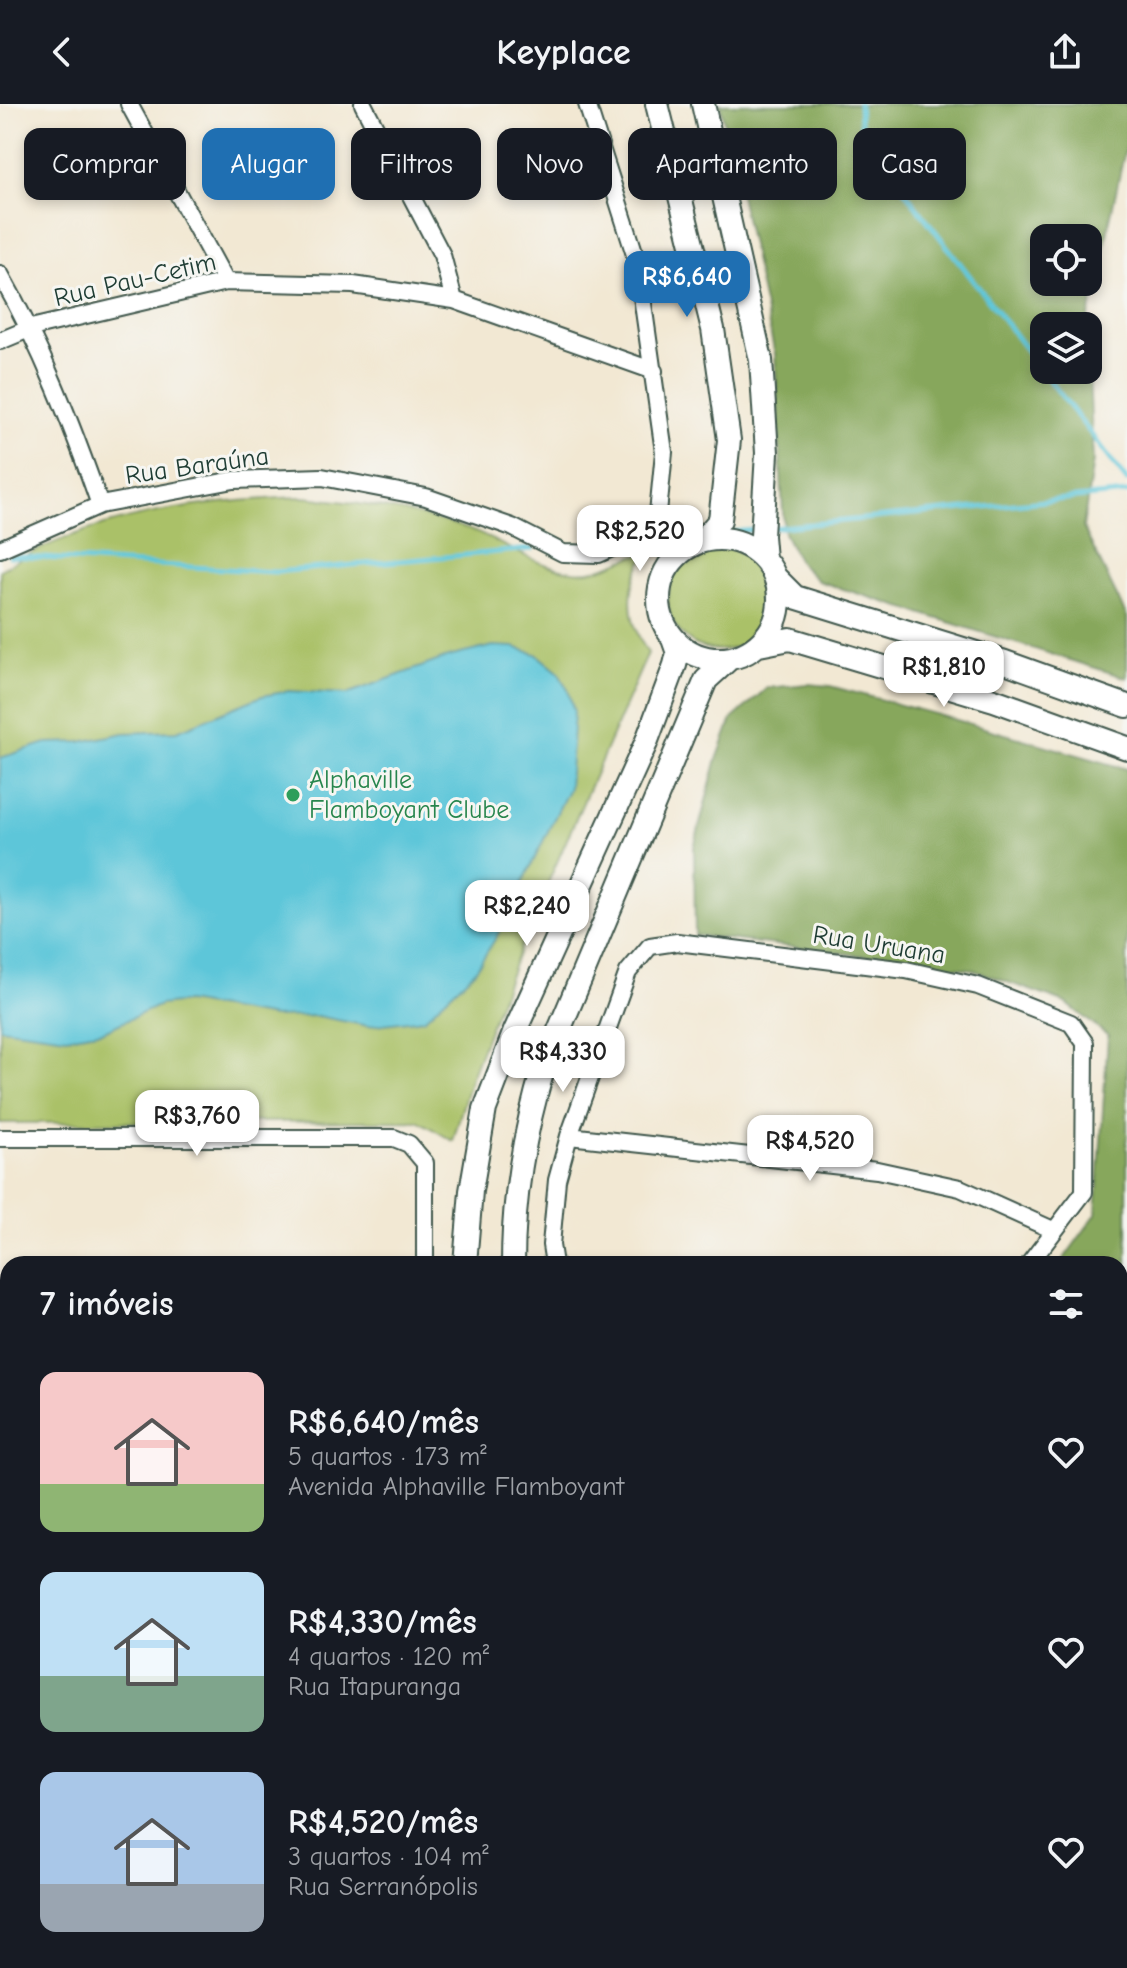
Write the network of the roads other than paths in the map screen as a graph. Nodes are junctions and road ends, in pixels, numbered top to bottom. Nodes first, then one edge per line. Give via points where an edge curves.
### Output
1 (129, 104) edge
2 (363, 104) edge
3 (587, 104) edge
4 (657, 104) edge
5 (703, 104) edge
6 (0, 274) edge
7 (226, 282) junction
8 (454, 300) junction
9 (31, 328) junction
10 (0, 341) edge
11 (654, 371) junction
12 (100, 505) junction
13 (702, 541) junction
14 (0, 549) edge
15 (770, 568) junction
16 (673, 639) junction
17 (759, 645) junction
18 (729, 659) junction
19 (1127, 706) edge
20 (1127, 748) edge
21 (569, 1136) junction
22 (0, 1138) edge
23 (1053, 1230) junction
24 (425, 1256) edge
25 (466, 1256) edge
26 (513, 1256) edge
27 (553, 1256) edge
28 (1035, 1256) edge

1 - 7 street
2 - 8 street via 442,255
3 - 11 street, Rua Baraúna via 637,261
4 - 13 street via 713,329 729,440 720,520
5 - 15 street via 761,360 767,453 762,536
6 - 9 street
7 - 8 street, Rua Pau-Cetim via 353,285
7 - 9 street, Rua Pau-Cetim
8 - 11 street, Rua Pau-Cetim
9 - 10 street, Rua Pau-Cetim
9 - 12 street
11 - 12 street, Rua Baraúna via 664,452 658,513 634,538 599,554 563,553 512,527 426,497 322,477 234,480
12 - 14 street, Rua Baraúna
13 - 15 street via 723,539 748,546
13 - 16 street via 683,550 662,581 662,620
15 - 17 street via 780,597 777,618
15 - 19 street via 795,597
16 - 18 street via 698,656
16 - 25 street via 675,665 646,743 485,1109
17 - 18 street
17 - 20 street via 790,639 994,700
18 - 26 street via 706,680 544,1066 525,1128 513,1210
21 - 23 street via 877,1170 960,1188
21 - 23 street, Rua Uruana via 628,972 650,946 677,942 906,970 978,986 1071,1023 1085,1043 1084,1192
21 - 27 street via 557,1180
22 - 24 street via 394,1138 409,1144 425,1163
23 - 28 street

